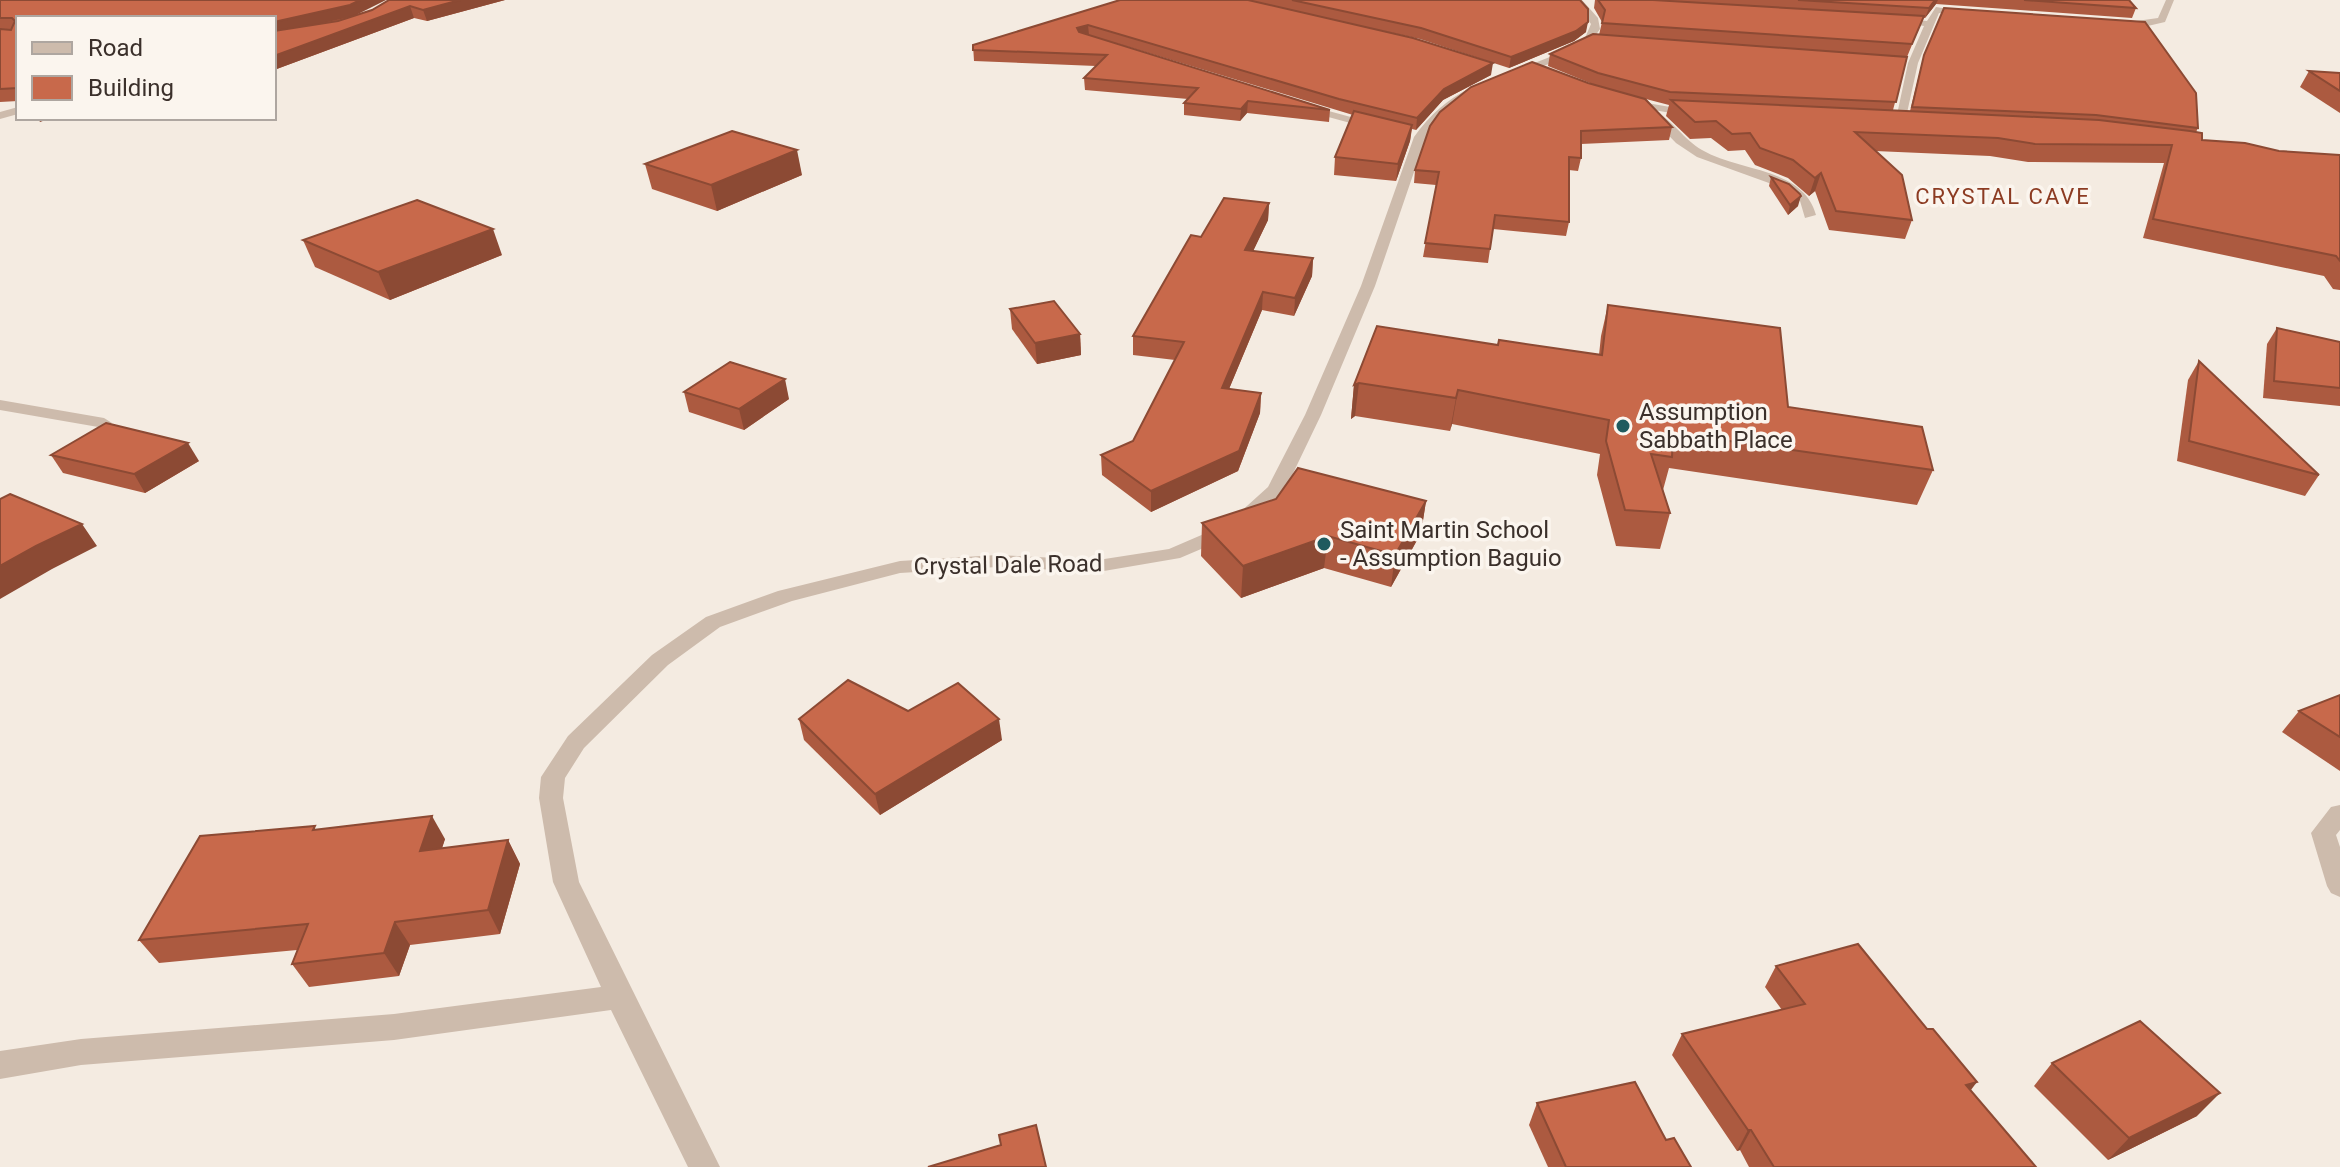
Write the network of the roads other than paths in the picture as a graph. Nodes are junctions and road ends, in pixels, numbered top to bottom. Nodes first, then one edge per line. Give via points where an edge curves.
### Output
1 (2170, 0) edge
2 (1578, 1) edge
3 (1594, 3) dead end
4 (1937, 5) edge
5 (1982, 14) edge
6 (1888, 21) edge
7 (1931, 24) junction
8 (2111, 24) edge
9 (1589, 40) junction
10 (1604, 41) edge
11 (1900, 62) edge
12 (1913, 63) junction
13 (1614, 98) edge
14 (1290, 103) edge
15 (1649, 108) junction
16 (1709, 115) edge
17 (1884, 122) edge
18 (1899, 122) junction
19 (1913, 123) edge
20 (1391, 130) edge
21 (1810, 215) dead end
22 (0, 405) edge
23 (104, 423) edge
24 (2340, 814) edge
25 (2340, 886) edge
26 (619, 997) junction
27 (0, 1065) edge
28 (704, 1167) edge

1 - 8 street via 2162,20
2 - 3 street
2 - 9 street via 1594,18
4 - 5 street
4 - 7 street
6 - 7 street
7 - 12 street
9 - 10 street
9 - 26 street, Crystal Dale Road via 1538,69 1501,71 1443,105 1413,135 1368,286 1313,415 1276,490 1234,528 1173,554 1098,566 997,561 900,567 785,596 713,622 660,660 576,742 553,777 551,798 566,882
11 - 12 street
12 - 18 street
13 - 15 street
14 - 20 street
15 - 16 street
15 - 21 street via 1701,155 1792,187 1806,200
17 - 18 street
18 - 19 street
22 - 23 street
24 - 25 street via 2323,833
26 - 27 street via 394,1027 81,1052
26 - 28 street, Crystal Dale Road

